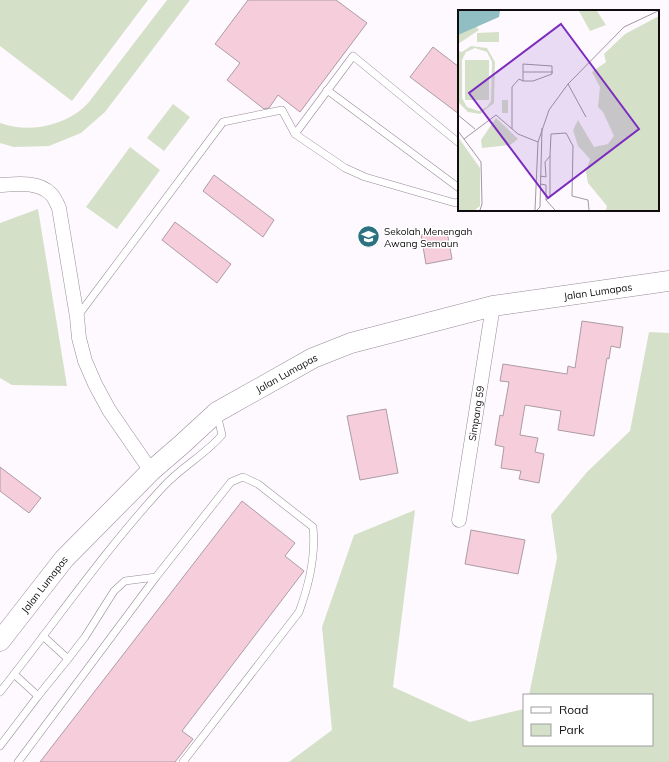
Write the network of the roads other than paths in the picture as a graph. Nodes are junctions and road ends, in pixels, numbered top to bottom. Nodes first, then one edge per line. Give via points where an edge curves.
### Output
1 (327, 90) junction
2 (295, 134) junction
3 (458, 141) edge
4 (0, 185) edge
5 (458, 187) edge
6 (458, 202) edge
7 (669, 281) edge
8 (493, 306) junction
9 (77, 317) junction
10 (216, 412) junction
11 (151, 470) junction
12 (459, 520) dead end
13 (156, 577) junction
14 (42, 636) junction
15 (0, 641) edge
16 (68, 659) junction
17 (14, 674) junction
18 (0, 692) edge
19 (38, 696) junction
20 (0, 746) edge
21 (18, 762) edge
22 (183, 762) edge

1 - 2 lane
1 - 3 lane via 353,56
1 - 5 lane
2 - 6 lane via 355,174
2 - 9 lane via 282,110 223,122
4 - 9 street via 39,186 52,195 59,208
7 - 8 main road, Jalan Lumapas
8 - 10 main road, Jalan Lumapas via 345,345 313,358
8 - 12 street, Simpang 59
9 - 11 street via 85,361 95,384 109,410
10 - 11 main road, Jalan Lumapas
10 - 14 lane via 222,435 214,445 164,486
11 - 15 main road, Jalan Lumapas via 64,559
13 - 16 lane via 125,581 114,591
13 - 21 lane
13 - 22 lane via 231,482 243,477 258,484 313,527 315,544 307,589 299,612
14 - 16 lane
14 - 17 lane
16 - 19 lane
17 - 18 lane
17 - 19 lane
19 - 20 lane

